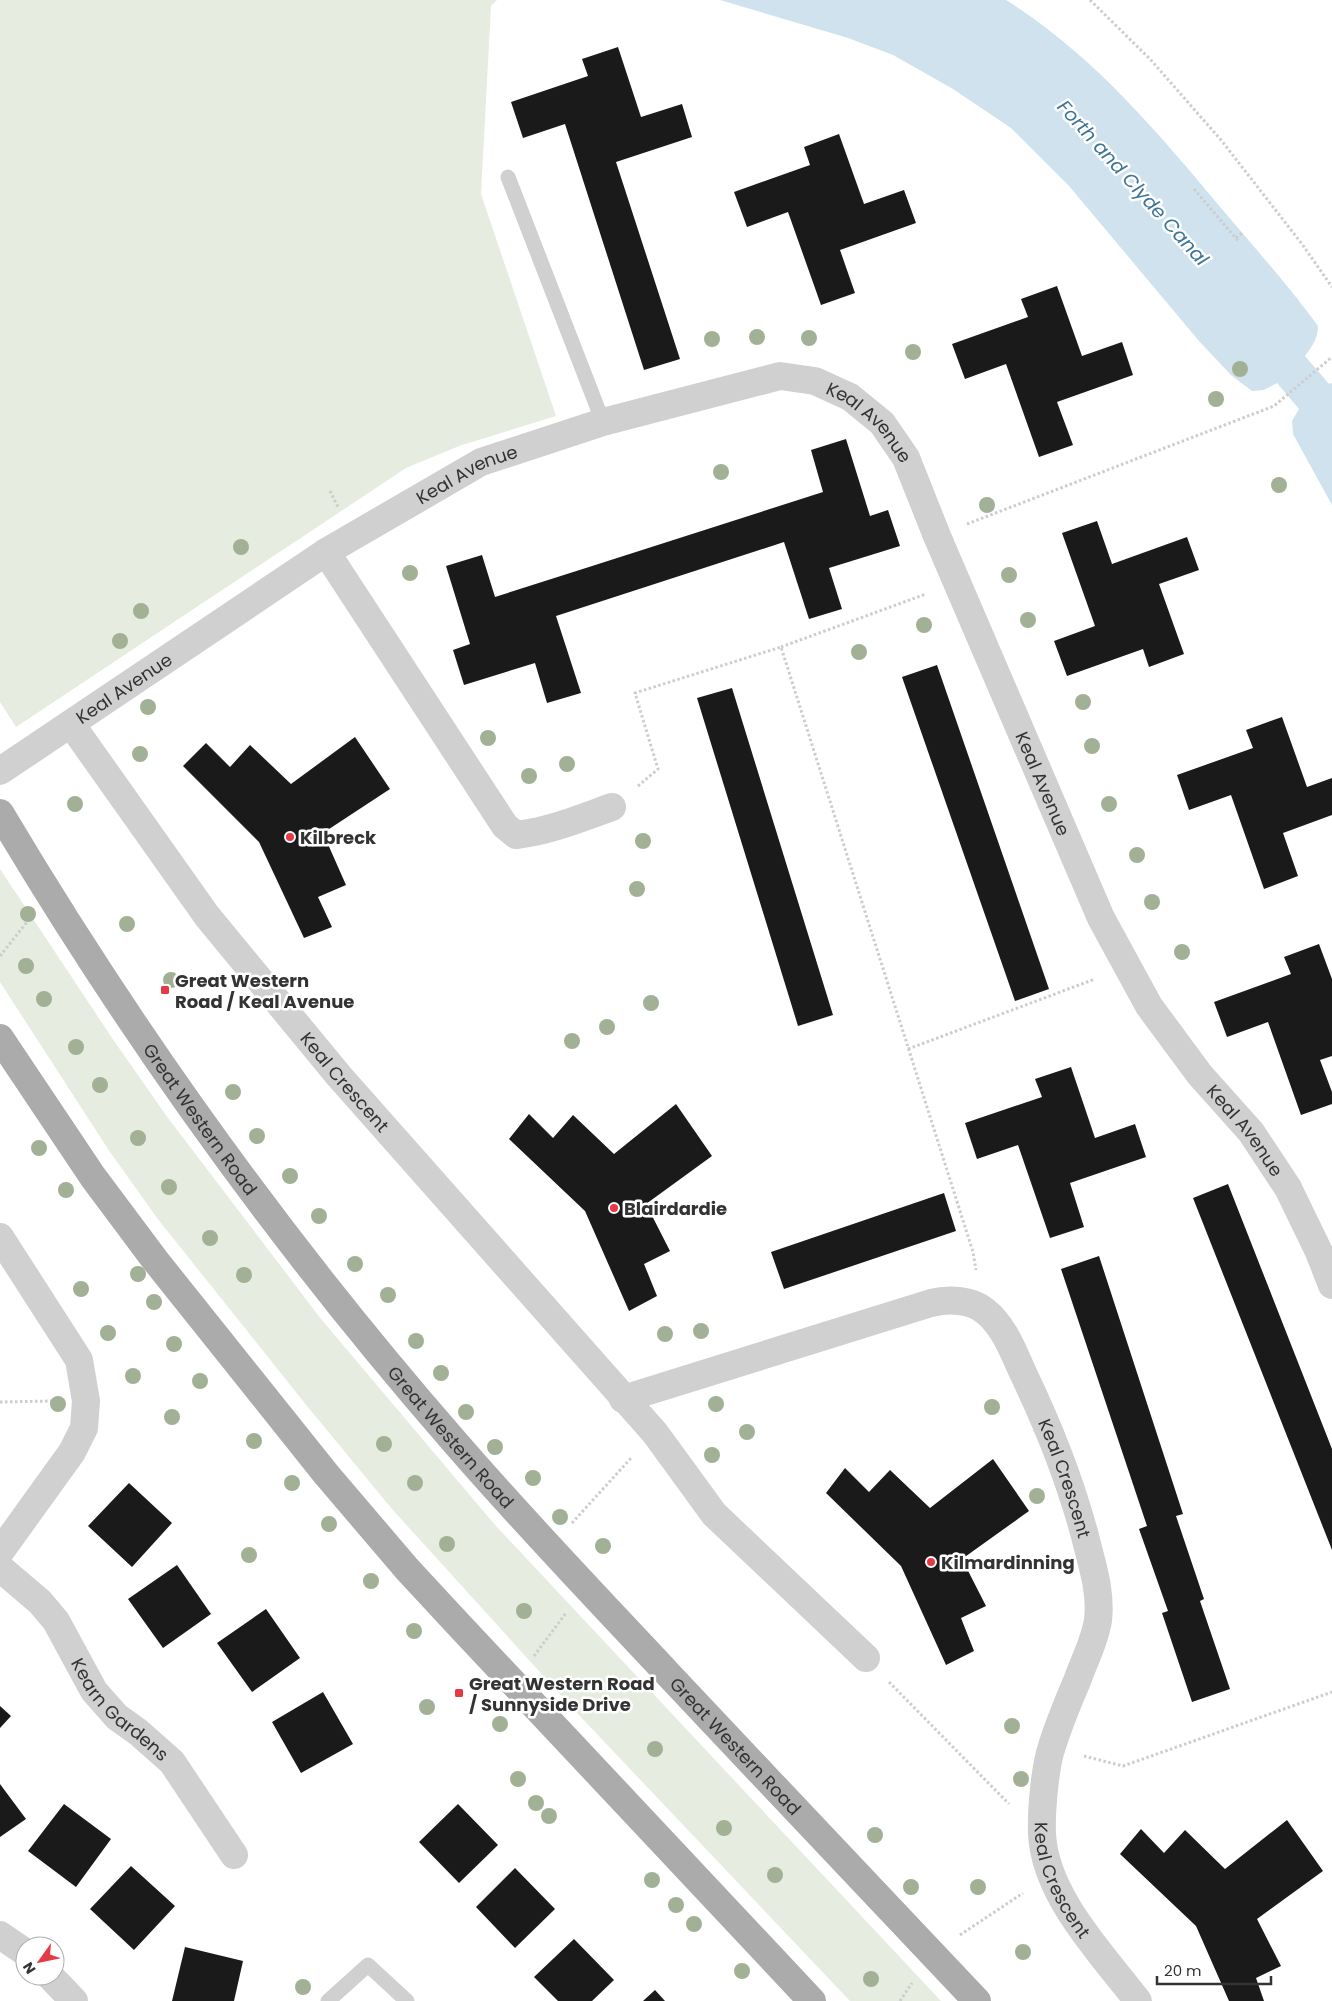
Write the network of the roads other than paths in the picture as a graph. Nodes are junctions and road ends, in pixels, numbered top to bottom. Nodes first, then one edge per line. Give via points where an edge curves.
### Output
1 (508, 177) dead end
2 (603, 422) junction
3 (326, 552) junction
4 (70, 724) junction
5 (0, 771) edge
6 (612, 807) road end
7 (0, 812) edge
8 (0, 1038) edge
9 (0, 1237) edge
10 (1332, 1284) edge
11 (624, 1399) junction
12 (0, 1552) edge
13 (0, 1568) edge
14 (866, 1658) road end
15 (234, 1855) dead end
16 (0, 1935) edge
17 (15, 1945) edge
18 (60, 1986) edge
19 (74, 2001) edge
20 (328, 2001) edge
21 (407, 2001) edge
22 (812, 2001) edge
23 (977, 2001) edge
24 (1138, 2001) edge

1 - 2 lane
2 - 3 street, Keal Avenue via 481,462
2 - 10 street, Keal Avenue via 780,376 815,381 850,396 882,423 906,458 936,536 1101,918 1149,1006 1200,1076 1251,1132 1288,1188
3 - 4 street, Keal Avenue
3 - 6 street via 505,826 516,835 536,833
4 - 5 street, Keal Avenue
4 - 11 street, Keal Crescent via 213,924 339,1076
7 - 23 main road, Great Western Road via 48,894 220,1149 371,1342 453,1440 550,1547
8 - 22 main road via 93,1177 326,1474 514,1685
9 - 12 street via 79,1360 86,1401 84,1428 72,1452
11 - 14 street, Keal Crescent via 655,1433 714,1514
11 - 24 street, Keal Crescent via 930,1303 968,1303 984,1310 997,1322 1044,1417 1080,1515 1099,1599 1098,1620 1091,1644 1051,1747 1042,1834 1051,1874 1067,1906
13 - 15 street, Kearn Gardens via 40,1602 56,1621 94,1691 116,1717 172,1762
16 - 17 street
18 - 19 street
20 - 21 lane via 368,1965

